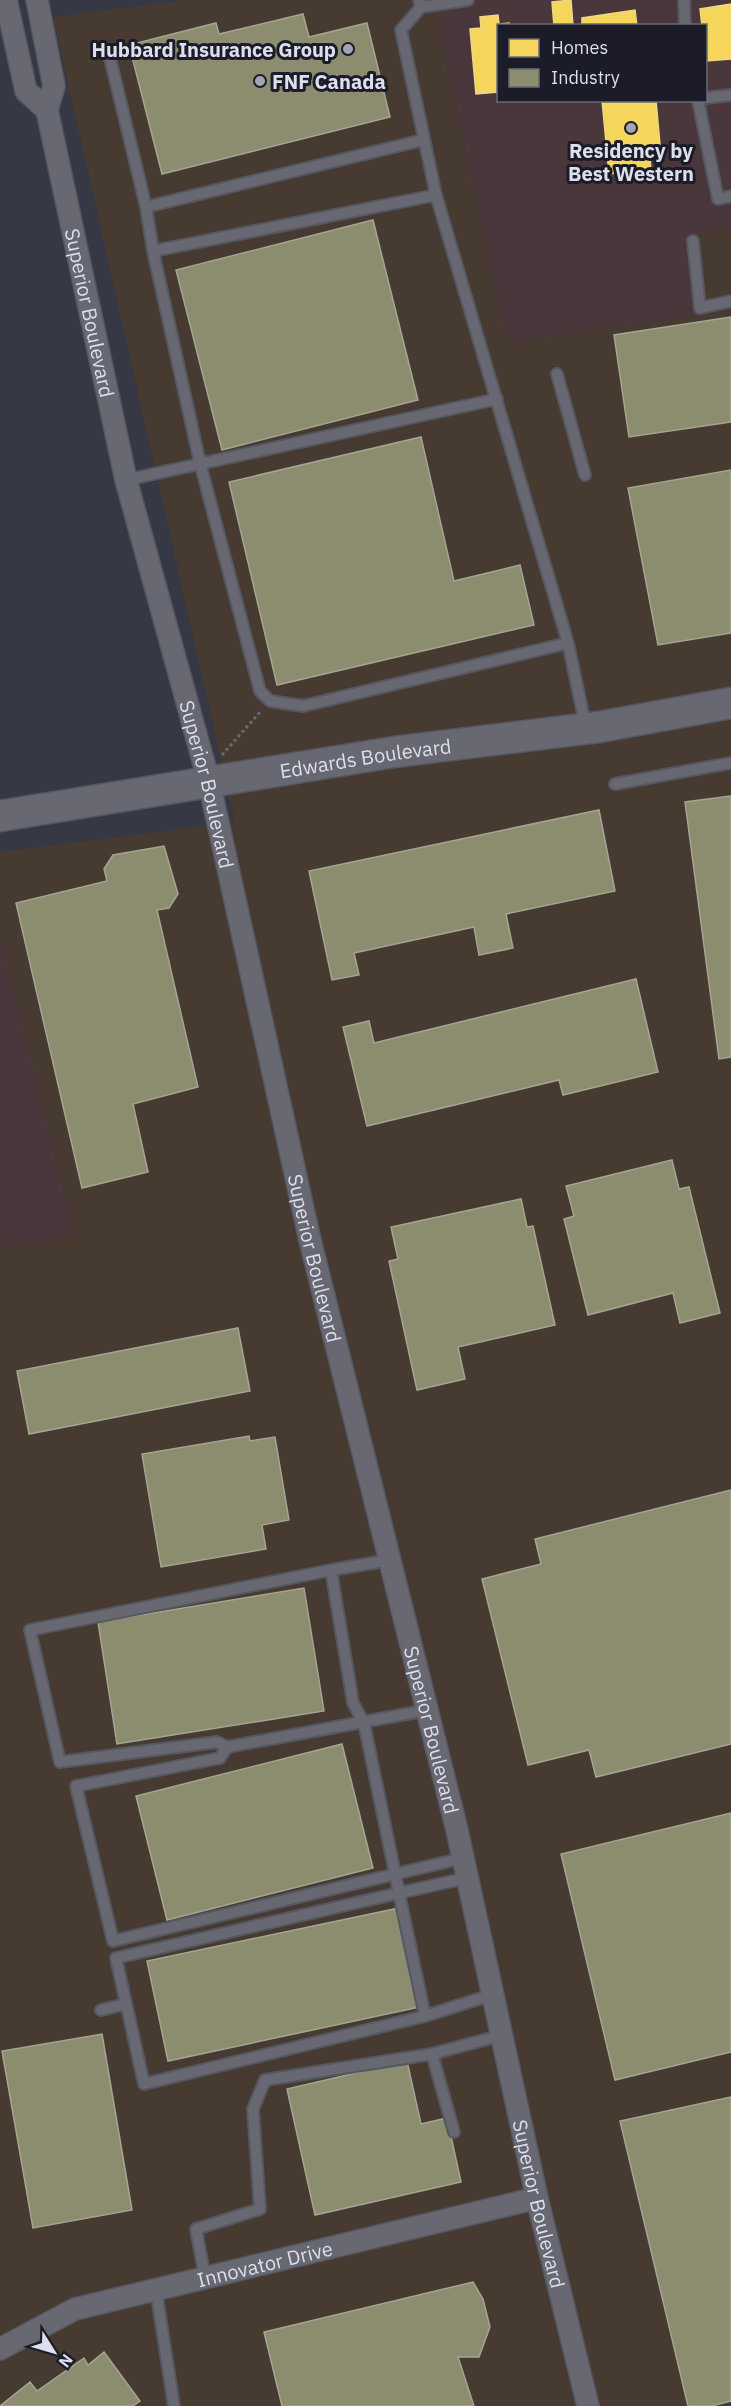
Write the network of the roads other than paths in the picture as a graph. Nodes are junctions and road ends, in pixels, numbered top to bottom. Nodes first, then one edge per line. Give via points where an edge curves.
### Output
1 (6, 0) edge
2 (37, 0) edge
3 (468, 0) edge
4 (684, 0) edge
5 (420, 3) edge
6 (685, 24) edge
7 (110, 58) dead end
8 (731, 95) edge
9 (707, 98) edge
10 (698, 102) edge
11 (47, 110) junction
12 (423, 140) junction
13 (436, 195) junction
14 (731, 196) edge
15 (146, 207) junction
16 (693, 241) dead end
17 (153, 251) junction
18 (731, 301) edge
19 (557, 374) dead end
20 (497, 399) junction
21 (200, 463) junction
22 (585, 475) dead end
23 (126, 480) junction
24 (568, 643) junction
25 (731, 703) edge
26 (586, 728) junction
27 (731, 763) edge
28 (209, 782) junction
29 (615, 784) dead end
30 (0, 816) edge
31 (390, 1560) junction
32 (331, 1570) junction
33 (428, 1710) junction
34 (364, 1722) junction
35 (227, 1748) junction
36 (464, 1868) junction
37 (395, 1876) junction
38 (399, 1893) junction
39 (491, 1995) junction
40 (126, 2004) junction
41 (100, 2010) dead end
42 (425, 2016) junction
43 (502, 2036) junction
44 (432, 2054) junction
45 (454, 2132) dead end
46 (537, 2198) junction
47 (205, 2278) junction
48 (156, 2290) junction
49 (0, 2349) edge
50 (174, 2406) edge
51 (588, 2406) edge

1 - 11 street via 26,91
2 - 11 street, Superior Boulevard via 54,86
3 - 5 lane
4 - 6 lane
5 - 12 lane via 401,30
7 - 15 lane
8 - 9 lane
10 - 14 lane via 718,199
11 - 23 street, Superior Boulevard
12 - 13 lane
12 - 15 lane
13 - 17 lane
13 - 20 lane
15 - 17 lane
16 - 18 lane via 700,308
17 - 21 lane
19 - 22 lane
20 - 21 lane
20 - 24 lane
21 - 23 lane
21 - 24 lane via 260,691 270,701 303,706
23 - 28 street, Superior Boulevard
24 - 26 lane
25 - 26 street, Edwards Boulevard
26 - 28 street, Edwards Boulevard via 394,752
27 - 29 lane
28 - 30 street, Edwards Boulevard
28 - 31 street, Superior Boulevard via 309,1236
31 - 32 lane
31 - 33 street, Superior Boulevard
32 - 34 lane via 353,1703
32 - 35 lane via 30,1630 60,1762 217,1742
33 - 34 lane
33 - 36 street, Superior Boulevard
34 - 35 lane
34 - 37 lane
35 - 37 lane via 220,1758 76,1786 113,1941
36 - 37 lane
36 - 38 lane
36 - 39 street, Superior Boulevard
37 - 38 lane
38 - 40 lane via 116,1959
38 - 42 lane
39 - 42 lane
39 - 43 street, Superior Boulevard
40 - 41 lane
40 - 42 lane via 144,2084
43 - 44 lane
43 - 46 street, Superior Boulevard
44 - 45 lane
44 - 47 lane via 265,2080 252,2109 260,2210 196,2229
46 - 47 street, Innovator Drive
46 - 51 street, Superior Boulevard
47 - 48 street, Innovator Drive
48 - 49 street, Innovator Drive via 75,2309
48 - 50 lane

